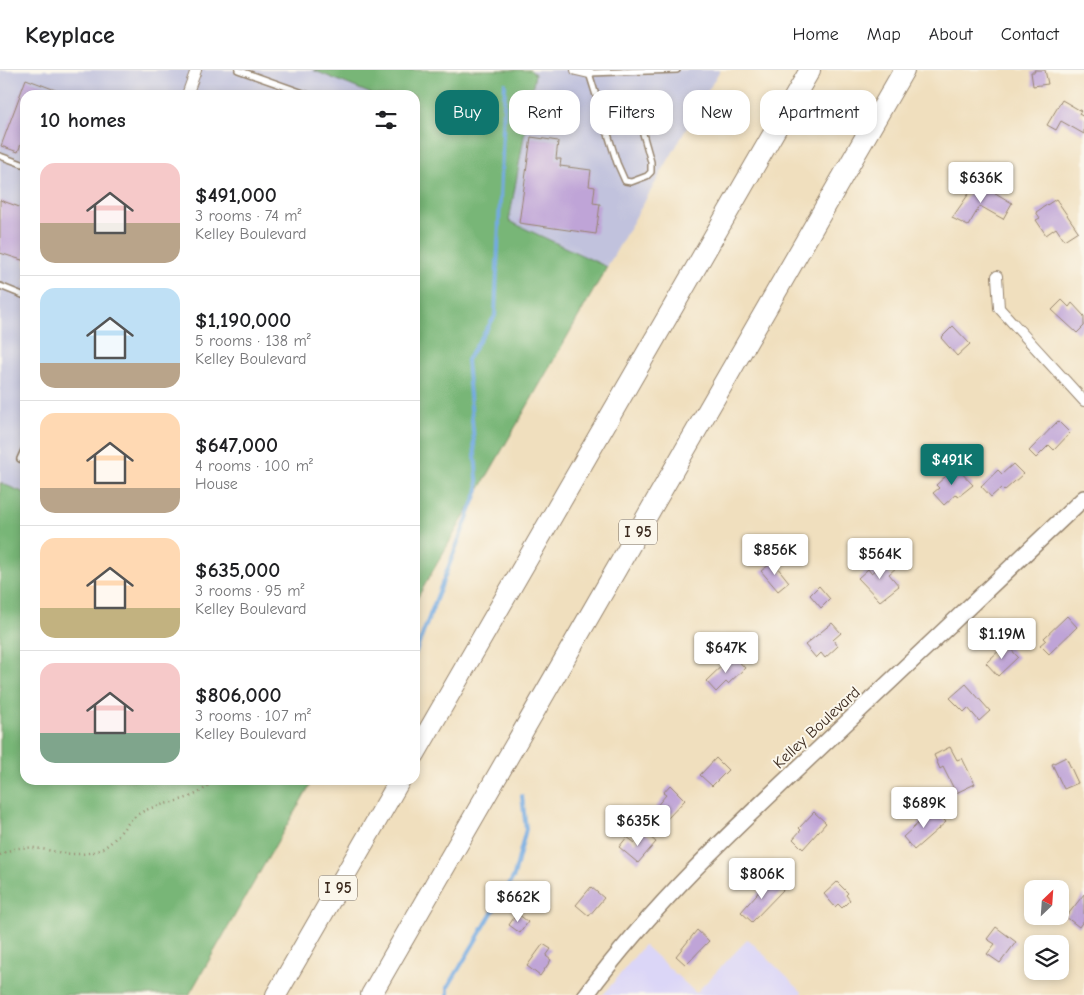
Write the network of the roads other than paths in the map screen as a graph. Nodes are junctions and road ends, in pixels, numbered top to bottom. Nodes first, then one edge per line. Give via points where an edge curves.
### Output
1 (196, 70) edge
2 (238, 70) edge
3 (576, 70) edge
4 (677, 70) edge
5 (810, 70) edge
6 (904, 70) edge
7 (589, 71) edge
8 (188, 90) edge
9 (295, 90) edge
10 (594, 90) edge
11 (597, 100) joint
12 (0, 156) edge
13 (20, 163) edge
14 (997, 276) dead end
15 (0, 286) edge
16 (20, 294) edge
17 (1084, 400) edge
18 (1084, 498) edge
19 (420, 745) edge
20 (397, 785) edge
21 (276, 995) edge
22 (371, 995) edge
23 (586, 995) edge

1 - 8 street
2 - 9 lane
3 - 7 street
4 - 7 lane
5 - 19 highway
6 - 22 highway, I 95
7 - 10 lane
11 - 11 lane via 625,181 647,176 651,162 638,116 632,110
12 - 13 lane
14 - 17 street via 999,308
15 - 16 lane
18 - 23 main road, Kelley Boulevard via 776,788 670,897
20 - 21 highway, I 95

